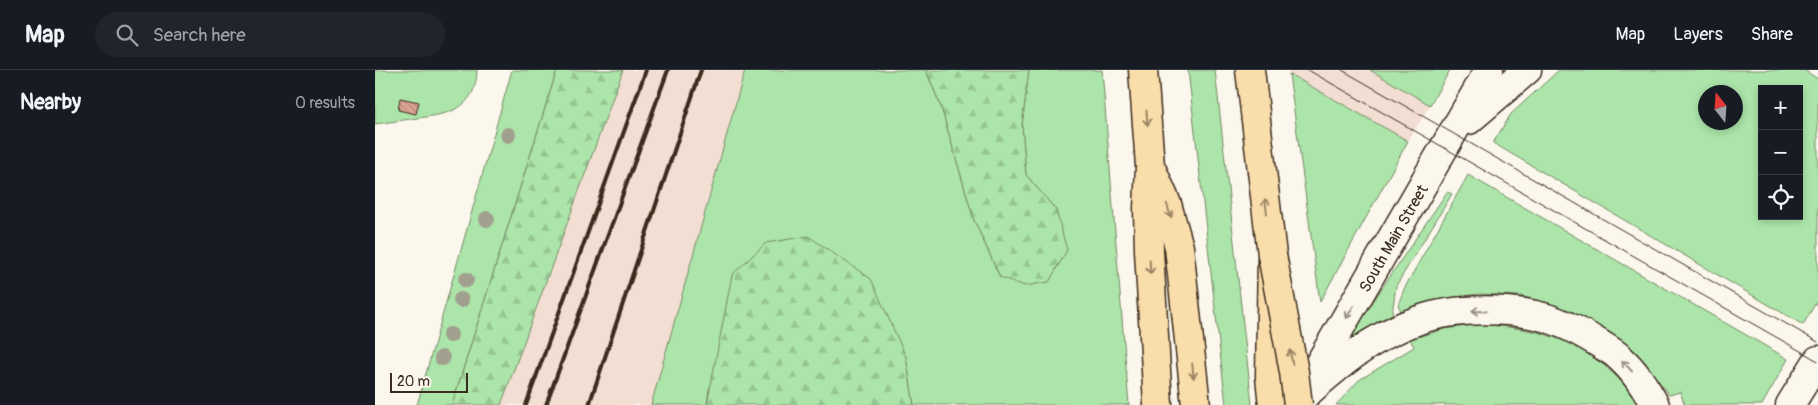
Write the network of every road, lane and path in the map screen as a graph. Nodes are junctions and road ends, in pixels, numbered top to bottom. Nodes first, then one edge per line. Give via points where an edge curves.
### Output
1 (1143, 70) edge
2 (1250, 70) edge
3 (1489, 70) edge
4 (1527, 70) edge
5 (1453, 134) junction
6 (1150, 166) junction
7 (1818, 360) edge
8 (1291, 404) edge
9 (1158, 405) edge
10 (1196, 405) edge
11 (1655, 405) edge
12 (1790, 405) edge

1 -> 6 highway
8 -> 2 highway, bridge via 1294,372 1272,255
3 - 5 main road, South Main Street
4 - 5 main road
5 -> 8 main road, South Main Street
6 -> 9 highway via 1149,251
6 -> 10 highway via 1167,204 1179,247
7 - 12 main road
11 -> 8 main road via 1641,380 1619,356 1589,337 1553,320 1508,311 1465,310 1419,319 1376,340 1339,364

